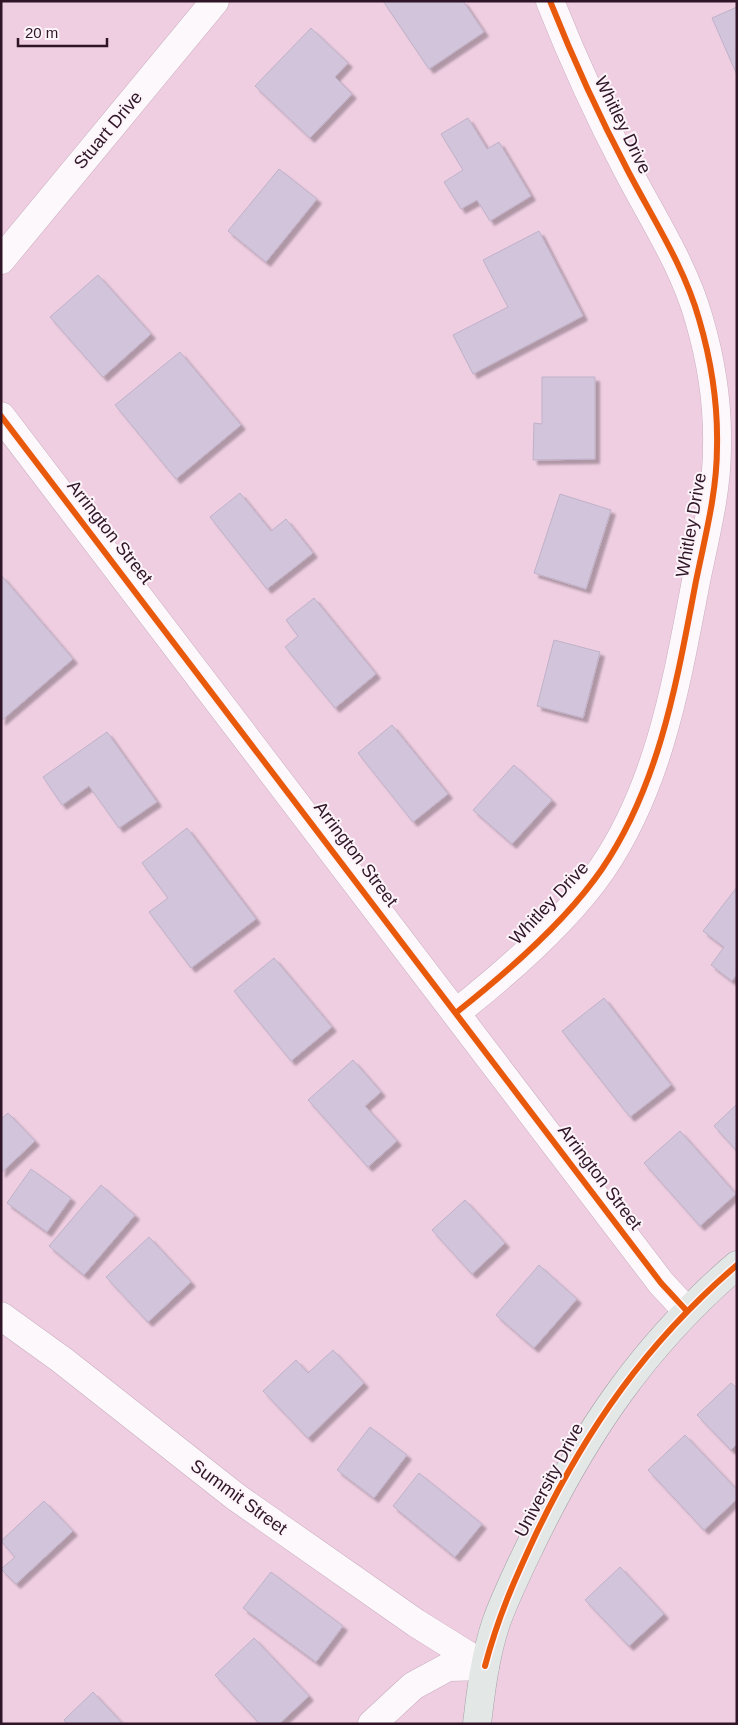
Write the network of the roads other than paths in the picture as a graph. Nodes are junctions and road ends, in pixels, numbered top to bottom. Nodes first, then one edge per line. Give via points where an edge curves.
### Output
1 (215, 1) edge
2 (550, 1) edge
3 (1, 260) edge
4 (1, 416) edge
5 (457, 1012) junction
6 (737, 1265) edge
7 (686, 1310) junction
8 (1, 1316) edge
9 (485, 1666) junction
10 (372, 1724) edge
11 (476, 1724) edge

1 - 3 street, Stuart Drive
2 - 5 street, Whitley Drive via 593,100 677,263 699,316 712,369 717,445 715,487 675,689 650,775 626,828 602,869 579,897 493,984
4 - 5 street, Arrington Street
5 - 7 street, Arrington Street via 662,1283
6 - 7 main road, University Drive
7 - 9 main road, University Drive via 629,1379 574,1461 508,1594
8 - 9 street, Summit Street via 236,1497 416,1623
9 - 10 street via 448,1667 413,1686
9 - 11 main road, University Drive

